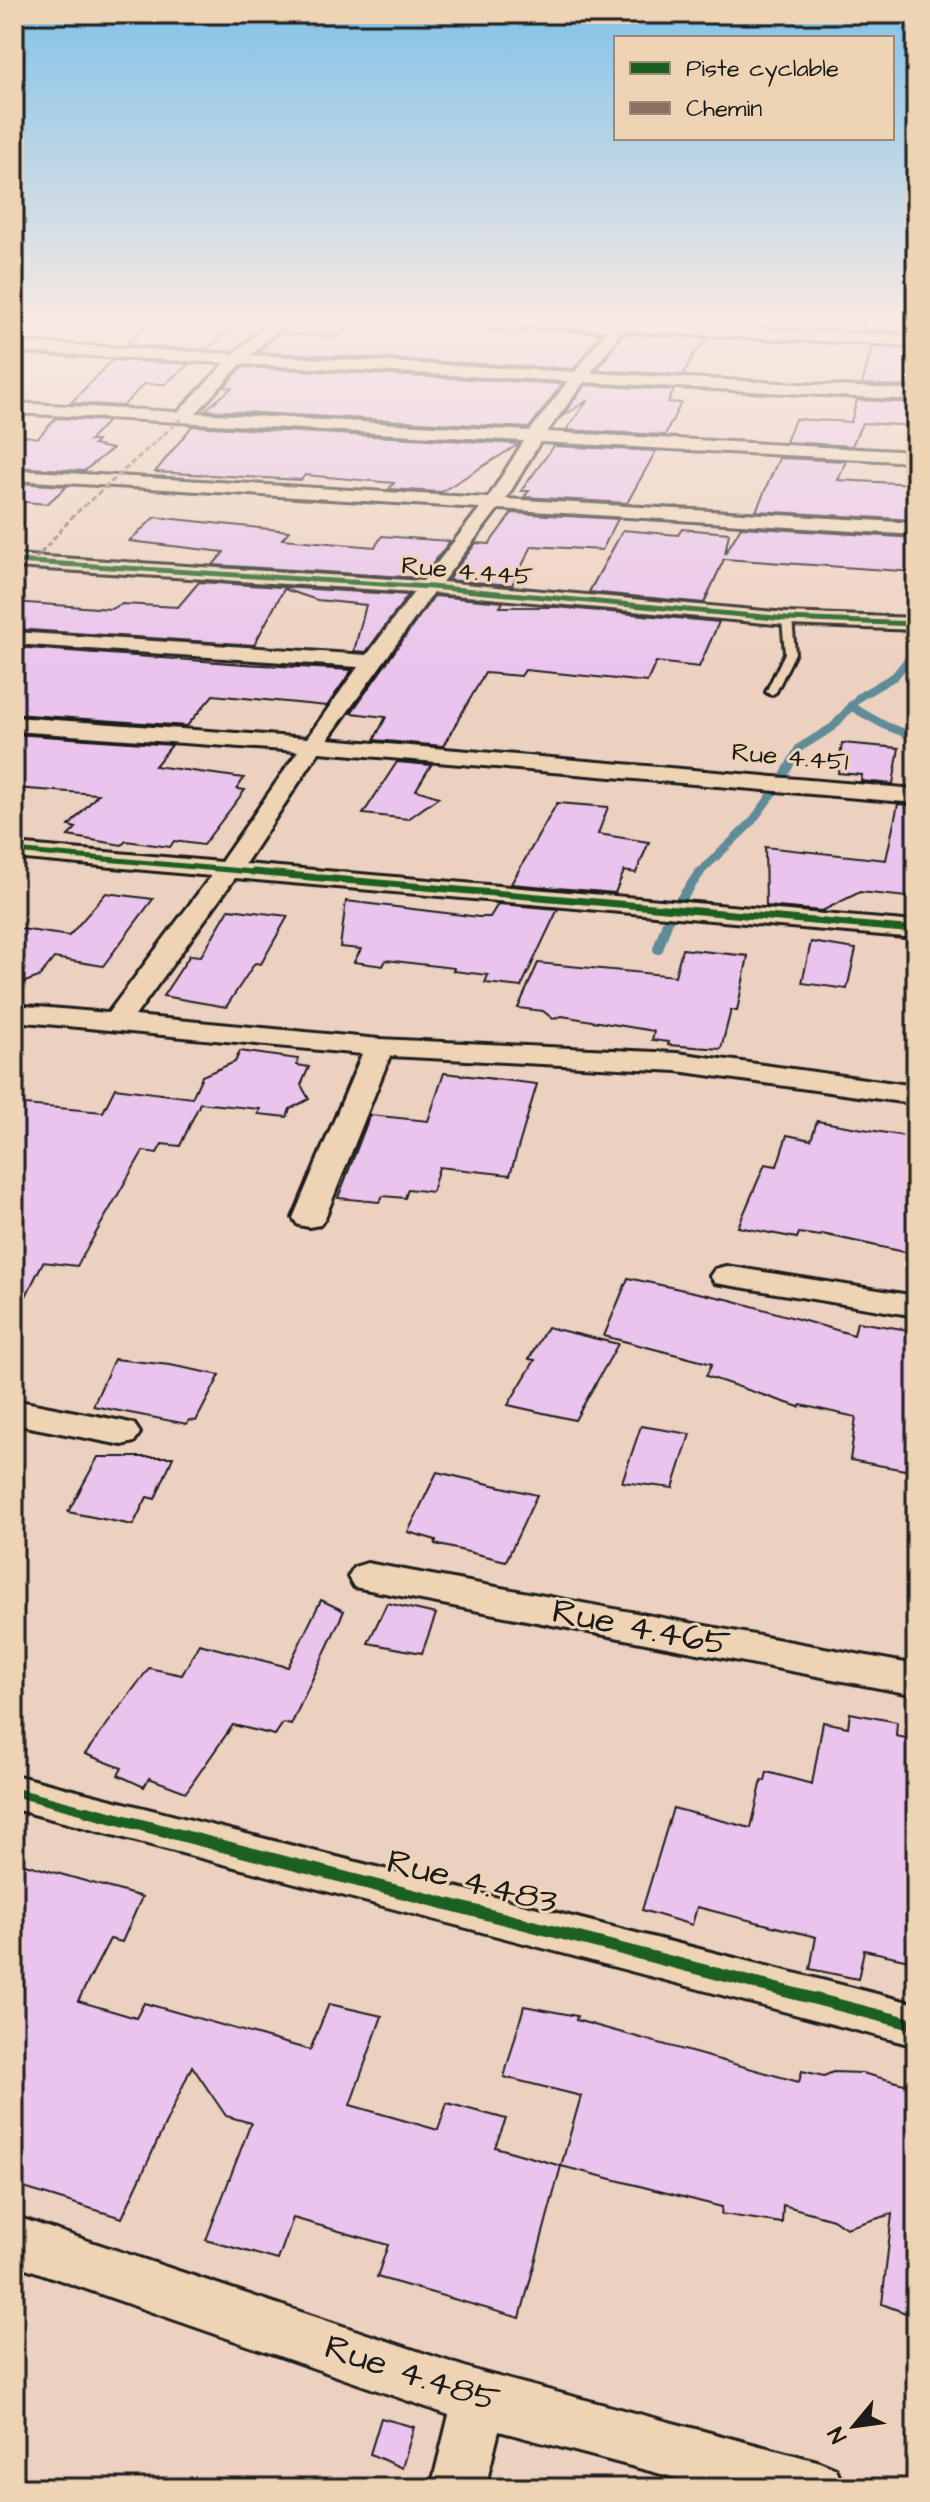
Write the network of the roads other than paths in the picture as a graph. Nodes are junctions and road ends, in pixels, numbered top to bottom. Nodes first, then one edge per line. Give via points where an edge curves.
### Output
1 (531, 435) edge
2 (536, 435) junction
3 (916, 457) edge
4 (14, 475) edge
5 (494, 503) junction
6 (916, 529) edge
7 (14, 561) edge
8 (431, 587) junction
9 (787, 619) junction
10 (916, 624) edge
11 (14, 638) edge
12 (375, 662) junction
13 (771, 692) dead end
14 (14, 724) edge
15 (313, 745) junction
16 (916, 796) edge
17 (14, 851) edge
18 (228, 870) junction
19 (916, 930) edge
20 (14, 1013) edge
21 (116, 1022) junction
22 (379, 1047) junction
23 (916, 1095) edge
24 (309, 1218) dead end
25 (726, 1276) dead end
26 (916, 1306) edge
27 (14, 1412) edge
28 (122, 1433) dead end
29 (367, 1577) dead end
30 (916, 1680) edge
31 (14, 1792) edge
32 (916, 2025) edge
33 (14, 2240) edge
34 (480, 2399) junction
35 (458, 2488) edge
36 (817, 2488) edge

1 - 2 street
2 - 3 street
2 - 5 street
4 - 5 street
5 - 6 street
5 - 8 street
7 - 8 street, Rue 4.445
8 - 9 street, Rue 4.445
8 - 12 street
9 - 10 street, Rue 4.445
9 - 13 lane via 790,653
11 - 12 street
12 - 15 street
14 - 15 street, Rue 4.451
15 - 16 street, Rue 4.451
15 - 18 street
17 - 18 street
18 - 19 street
18 - 21 street
20 - 21 street
21 - 22 street
22 - 23 street via 677,1062
22 - 24 street
25 - 26 street
27 - 28 street
29 - 30 street, Rue 4.465
31 - 32 street, Rue 4.483
33 - 34 street, Rue 4.485
34 - 35 street
34 - 36 street, Rue 4.485

